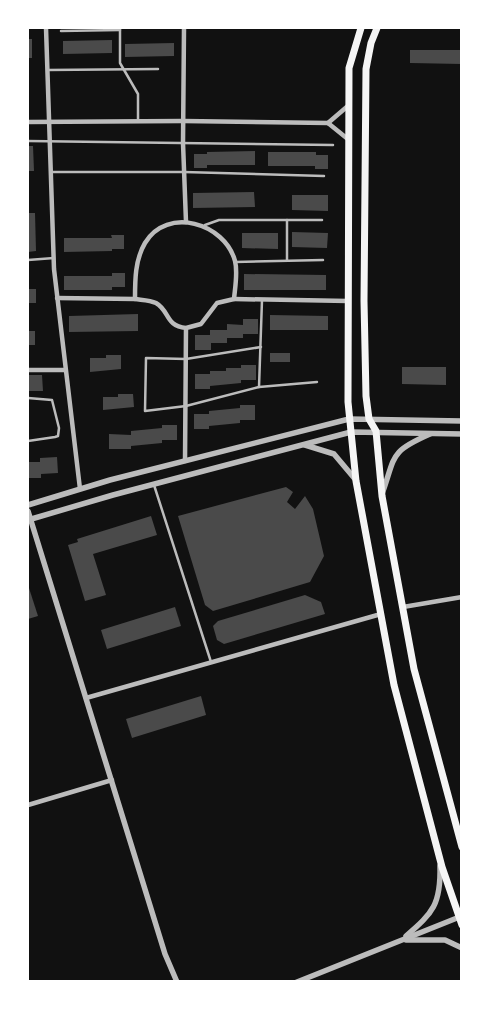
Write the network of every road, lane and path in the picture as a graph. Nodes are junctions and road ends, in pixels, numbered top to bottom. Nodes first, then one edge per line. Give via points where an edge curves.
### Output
1 (46, 28) edge
2 (184, 28) edge
3 (362, 28) edge
4 (377, 28) edge
5 (120, 29) edge
6 (61, 31) dead end
7 (122, 69) junction
8 (158, 69) dead end
9 (48, 70) junction
10 (349, 105) junction
11 (138, 121) junction
12 (183, 121) junction
13 (28, 122) edge
14 (49, 122) junction
15 (328, 123) junction
16 (349, 140) junction
17 (28, 141) edge
18 (50, 141) junction
19 (183, 143) junction
20 (333, 145) dead end
21 (51, 172) junction
22 (184, 172) junction
23 (324, 176) dead end
24 (287, 220) junction
25 (322, 220) dead end
26 (186, 222) junction
27 (205, 226) junction
28 (54, 258) junction
29 (28, 260) edge
30 (287, 260) junction
31 (323, 260) dead end
32 (235, 262) junction
33 (57, 298) junction
34 (135, 299) junction
35 (234, 299) junction
36 (262, 300) junction
37 (348, 301) junction
38 (186, 328) junction
39 (261, 347) junction
40 (186, 359) junction
41 (28, 370) edge
42 (64, 370) junction
43 (317, 382) dead end
44 (260, 387) junction
45 (28, 398) edge
46 (186, 406) junction
47 (369, 419) junction
48 (348, 420) junction
49 (462, 421) edge
50 (351, 432) junction
51 (376, 432) junction
52 (431, 433) junction
53 (462, 434) edge
54 (28, 442) edge
55 (303, 444) junction
56 (185, 462) junction
57 (356, 481) junction
58 (154, 484) junction
59 (80, 489) junction
60 (382, 496) junction
61 (28, 505) edge
62 (28, 511) edge
63 (29, 520) edge
64 (462, 597) edge
65 (403, 607) junction
66 (381, 614) junction
67 (211, 662) junction
68 (86, 698) junction
69 (112, 780) junction
70 (28, 805) edge
71 (462, 847) edge
72 (440, 859) junction
73 (460, 916) edge
74 (462, 925) edge
75 (401, 940) junction
76 (462, 948) edge
77 (177, 982) edge
78 (297, 982) edge

1 - 9 street
2 - 12 street
3 - 10 main road via 349,68
4 - 47 main road via 366,68 364,301
5 - 6 lane
5 - 7 lane
7 - 8 lane
7 - 9 lane
7 - 11 lane via 138,94
9 - 14 street
10 - 15 street
10 - 16 main road
11 - 12 street
11 - 14 street
12 - 15 street
12 - 19 street
13 - 14 street
14 - 18 street
15 - 16 street
16 - 37 main road
17 - 18 lane
18 - 19 lane
18 - 21 street
19 - 20 lane
19 - 22 street
21 - 22 lane
21 - 28 street
22 - 23 lane
22 - 26 street
24 - 25 lane
24 - 27 lane via 219,220
24 - 30 lane
26 - 27 street
26 - 34 street via 158,230 146,241 136,269
27 - 32 street via 219,236
28 - 29 lane
28 - 33 street
30 - 31 lane
30 - 32 lane
32 - 35 street
33 - 34 street
33 - 42 street
34 - 38 street via 154,302 172,324
35 - 36 street
35 - 38 street via 217,303 201,324
36 - 37 street
36 - 39 lane
37 - 48 main road
38 - 40 street
39 - 40 lane
39 - 44 lane
40 - 46 street
40 - 46 lane via 146,358 145,411
41 - 42 street
42 - 59 street
43 - 44 lane
44 - 46 lane
45 - 54 lane via 52,400 59,428 58,436
46 - 56 street
47 - 48 street
47 - 49 street
47 - 51 main road
48 - 50 main road
48 - 56 street
50 - 51 street
50 - 55 street
50 - 57 main road
51 - 52 street
51 - 60 main road
52 - 53 street
52 - 60 street via 406,444 397,452
55 - 57 street via 334,454
55 - 58 street
56 - 59 street
57 - 66 main road
58 - 63 street
58 - 67 lane
59 - 61 street
60 - 65 main road
62 - 63 street
63 - 68 street
64 - 65 street
65 - 71 main road via 414,669
66 - 67 street
66 - 72 main road via 394,685
67 - 68 street
68 - 69 street
69 - 70 street
69 - 77 street via 165,954
72 - 73 main road
72 - 75 street via 440,892 433,910
73 - 74 main road
73 - 75 street
75 - 76 street via 445,940
75 - 78 street

